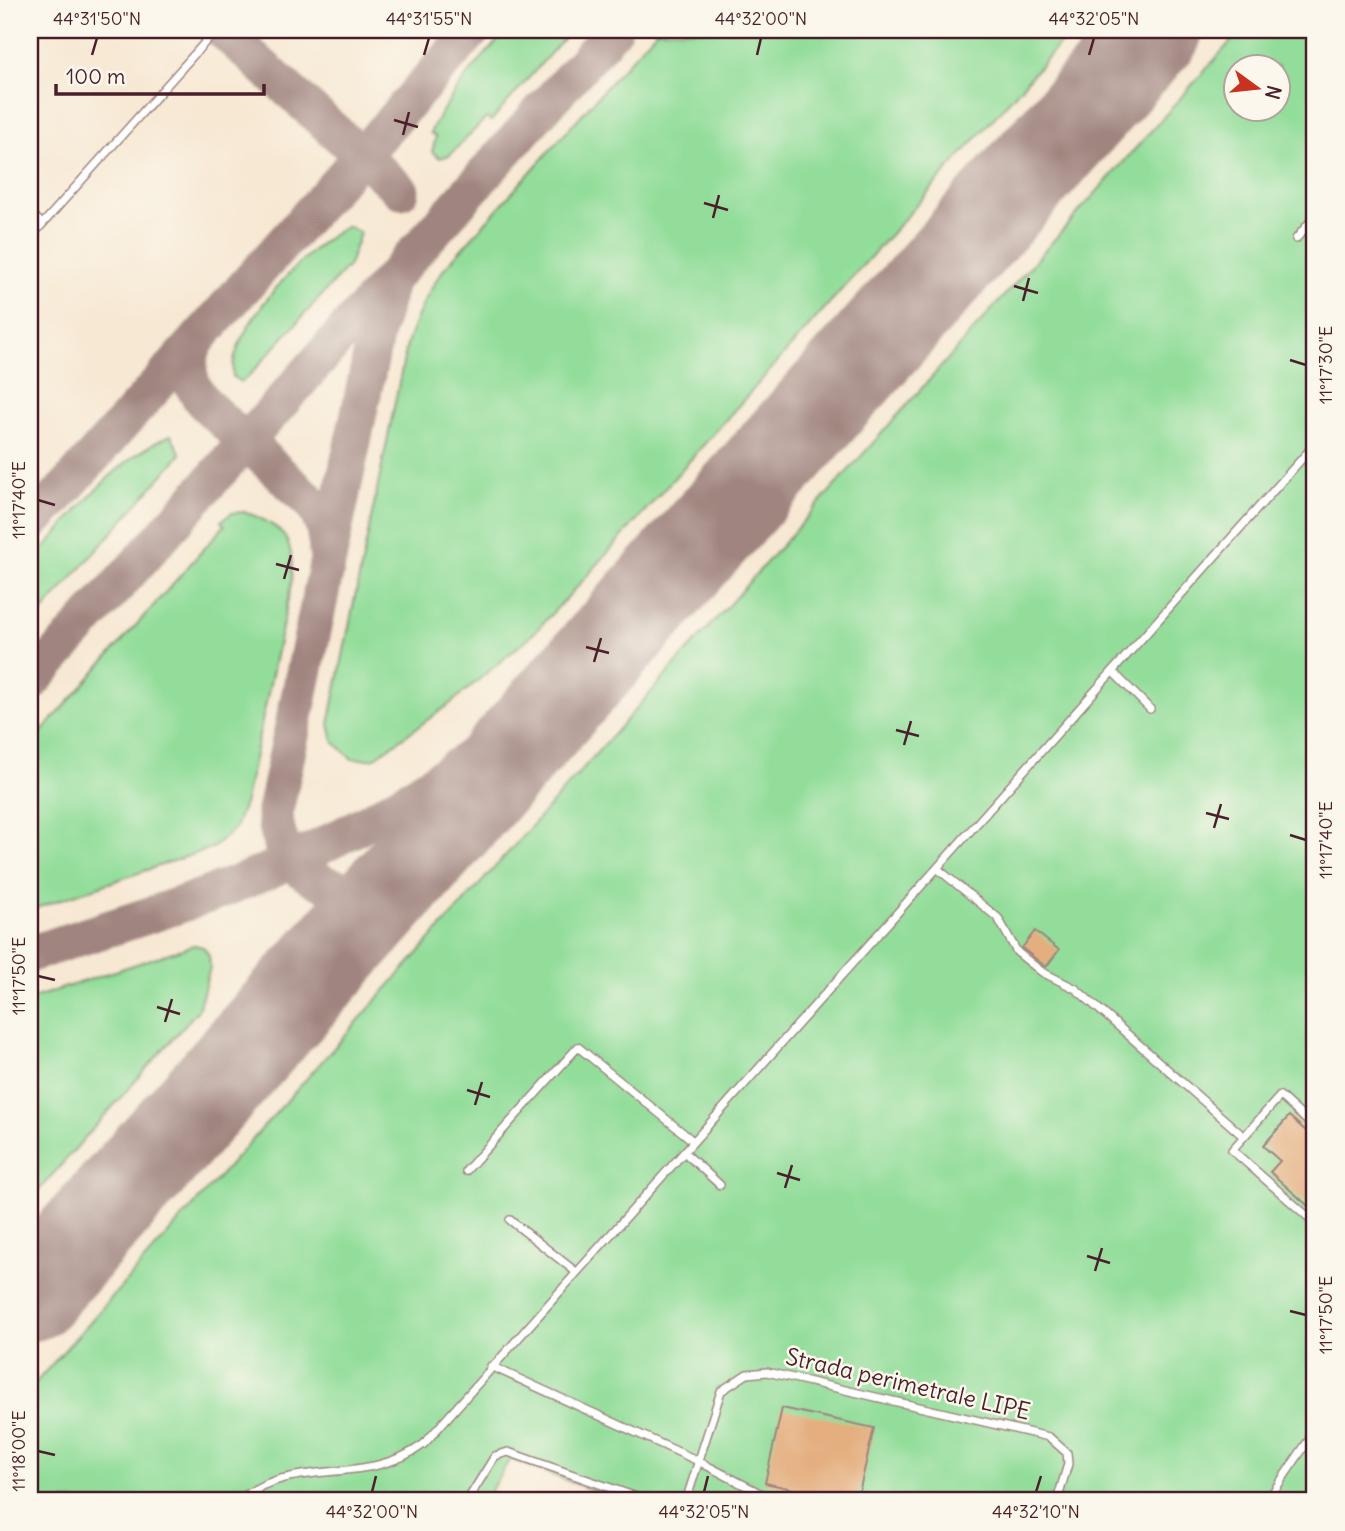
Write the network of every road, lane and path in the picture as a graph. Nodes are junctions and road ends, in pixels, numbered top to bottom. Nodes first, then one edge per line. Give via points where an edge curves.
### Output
1 (216, 30) edge
2 (30, 212) edge
3 (1315, 216) edge
4 (42, 224) junction
5 (30, 238) edge
6 (1296, 239) dead end
7 (1315, 444) edge
8 (1113, 672) junction
9 (1150, 709) dead end
10 (938, 869) junction
11 (1315, 1128) edge
12 (1243, 1136) junction
13 (693, 1141) junction
14 (684, 1152) junction
15 (466, 1171) dead end
16 (720, 1185) dead end
17 (510, 1220) dead end
18 (1315, 1223) edge
19 (576, 1272) junction
20 (491, 1366) junction
21 (1315, 1431) edge
22 (698, 1461) junction
23 (238, 1501) edge
24 (467, 1501) edge
25 (648, 1501) edge
26 (686, 1501) edge
27 (775, 1501) edge
28 (1057, 1501) edge
29 (1267, 1501) edge

1 - 4 lane
2 - 4 lane
3 - 6 lane
4 - 5 lane
7 - 8 lane
8 - 9 lane
8 - 10 lane
10 - 12 lane via 998,918 1017,952 1042,972 1076,989
10 - 13 lane
11 - 12 lane via 1279,1096
12 - 18 lane via 1232,1150
13 - 14 lane
13 - 15 lane via 578,1047
14 - 16 lane
14 - 19 lane
17 - 19 lane
19 - 20 lane
20 - 22 lane
20 - 23 lane via 436,1432 402,1458 360,1470 286,1477
21 - 29 lane
22 - 26 lane, Strada perimetrale LIPE
22 - 27 lane
22 - 28 lane, Strada perimetrale LIPE via 721,1391 747,1374 767,1371 1049,1437 1067,1453
24 - 25 lane via 495,1456 508,1452

